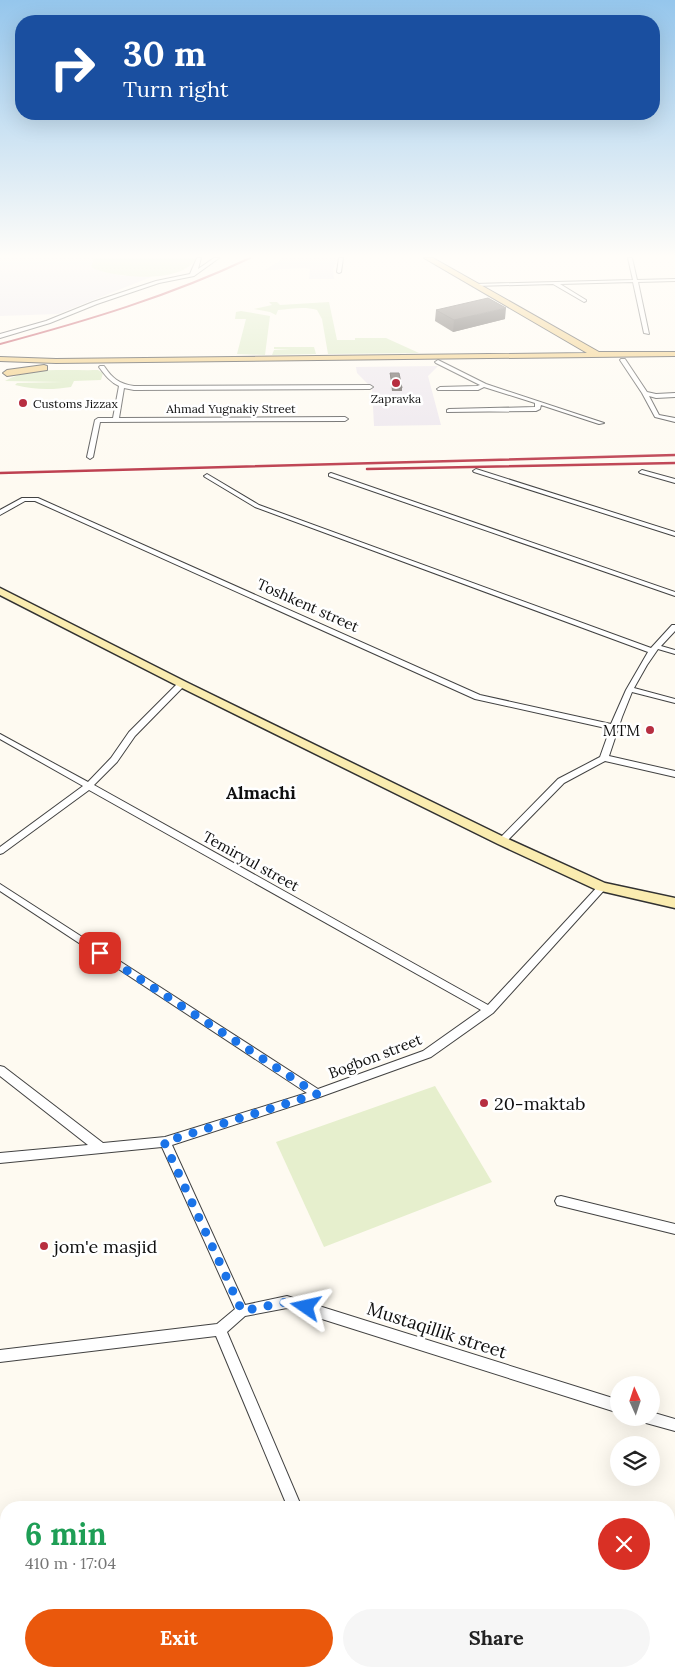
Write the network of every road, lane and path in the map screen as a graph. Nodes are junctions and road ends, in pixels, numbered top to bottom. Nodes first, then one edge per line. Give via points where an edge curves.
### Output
1 (565, 336) edge
2 (568, 338) junction
3 (40, 354) dead end
4 (675, 354) edge
5 (597, 355) junction
6 (553, 356) junction
7 (625, 357) junction
8 (2, 359) edge
9 (675, 359) edge
10 (56, 361) junction
11 (438, 362) junction
12 (102, 367) junction
13 (3, 374) edge
14 (484, 385) junction
15 (122, 386) junction
16 (370, 387) dead end
17 (440, 389) dead end
18 (645, 393) junction
19 (675, 395) edge
20 (538, 403) junction
21 (449, 411) dead end
22 (345, 419) dead end
23 (116, 420) junction
24 (675, 420) edge
25 (601, 423) dead end
26 (90, 457) dead end
27 (476, 471) dead end
28 (642, 472) dead end
29 (331, 474) dead end
30 (207, 476) dead end
31 (675, 482) edge
32 (0, 512) edge
33 (675, 534) edge
34 (0, 591) edge
35 (675, 594) edge
36 (675, 627) edge
37 (654, 649) junction
38 (675, 652) edge
39 (182, 684) junction
40 (631, 689) junction
41 (675, 701) edge
42 (613, 727) junction
43 (0, 736) edge
44 (604, 758) junction
45 (675, 774) edge
46 (89, 786) junction
47 (502, 841) junction
48 (0, 851) edge
49 (602, 887) junction
50 (0, 888) edge
51 (675, 904) edge
52 (489, 1010) junction
53 (0, 1070) edge
54 (317, 1094) junction
55 (164, 1142) junction
56 (102, 1148) junction
57 (0, 1158) edge
58 (561, 1200) dead end
59 (675, 1229) edge
60 (242, 1311) junction
61 (220, 1330) junction
62 (0, 1356) edge
63 (610, 1404) edge
64 (660, 1421) edge
65 (675, 1425) edge
66 (293, 1501) edge

1 - 2 main road
2 - 5 main road
2 - 6 main road via 566,350
2 - 7 main road
3 - 10 main road via 42,359
4 - 7 main road
5 - 6 main road
5 - 7 main road
6 - 10 main road
7 - 9 main road
7 - 11 main road
7 - 18 street
8 - 10 main road
8 - 13 main road via 19,365 16,370
11 - 12 main road
11 - 14 street
12 - 13 main road via 38,369
12 - 15 street via 110,380
14 - 17 street
14 - 20 street
15 - 16 street
15 - 23 street
18 - 19 street
18 - 24 street via 657,416
20 - 21 street via 536,409
20 - 25 street
22 - 23 street, Ahmad Yugnakiy Street
23 - 26 street, Ahmad Yugnakiy Street via 98,420
27 - 33 street
28 - 31 street
29 - 35 street
30 - 37 street via 257,506
32 - 42 street, Toshkent street via 24,499 36,499 478,697
34 - 39 street
36 - 37 street
37 - 38 street
37 - 40 street
39 - 46 street via 132,734 114,760
39 - 47 street
40 - 41 street
40 - 42 street
42 - 44 street
43 - 46 street, Temiryul street
44 - 45 street
44 - 47 street via 561,782
46 - 48 street
46 - 52 street, Temiryul street
47 - 49 street
49 - 51 street
49 - 52 street, Bogbon street
50 - 54 street
52 - 54 street, Bogbon street via 427,1054
53 - 56 street
54 - 55 street, Bogbon street
55 - 56 street, Bogbon street
55 - 60 street
56 - 57 street, Bogbon street
58 - 59 street
60 - 61 street
60 - 63 street, Mustaqillik street via 287,1302
61 - 62 street
61 - 66 street
64 - 65 street

